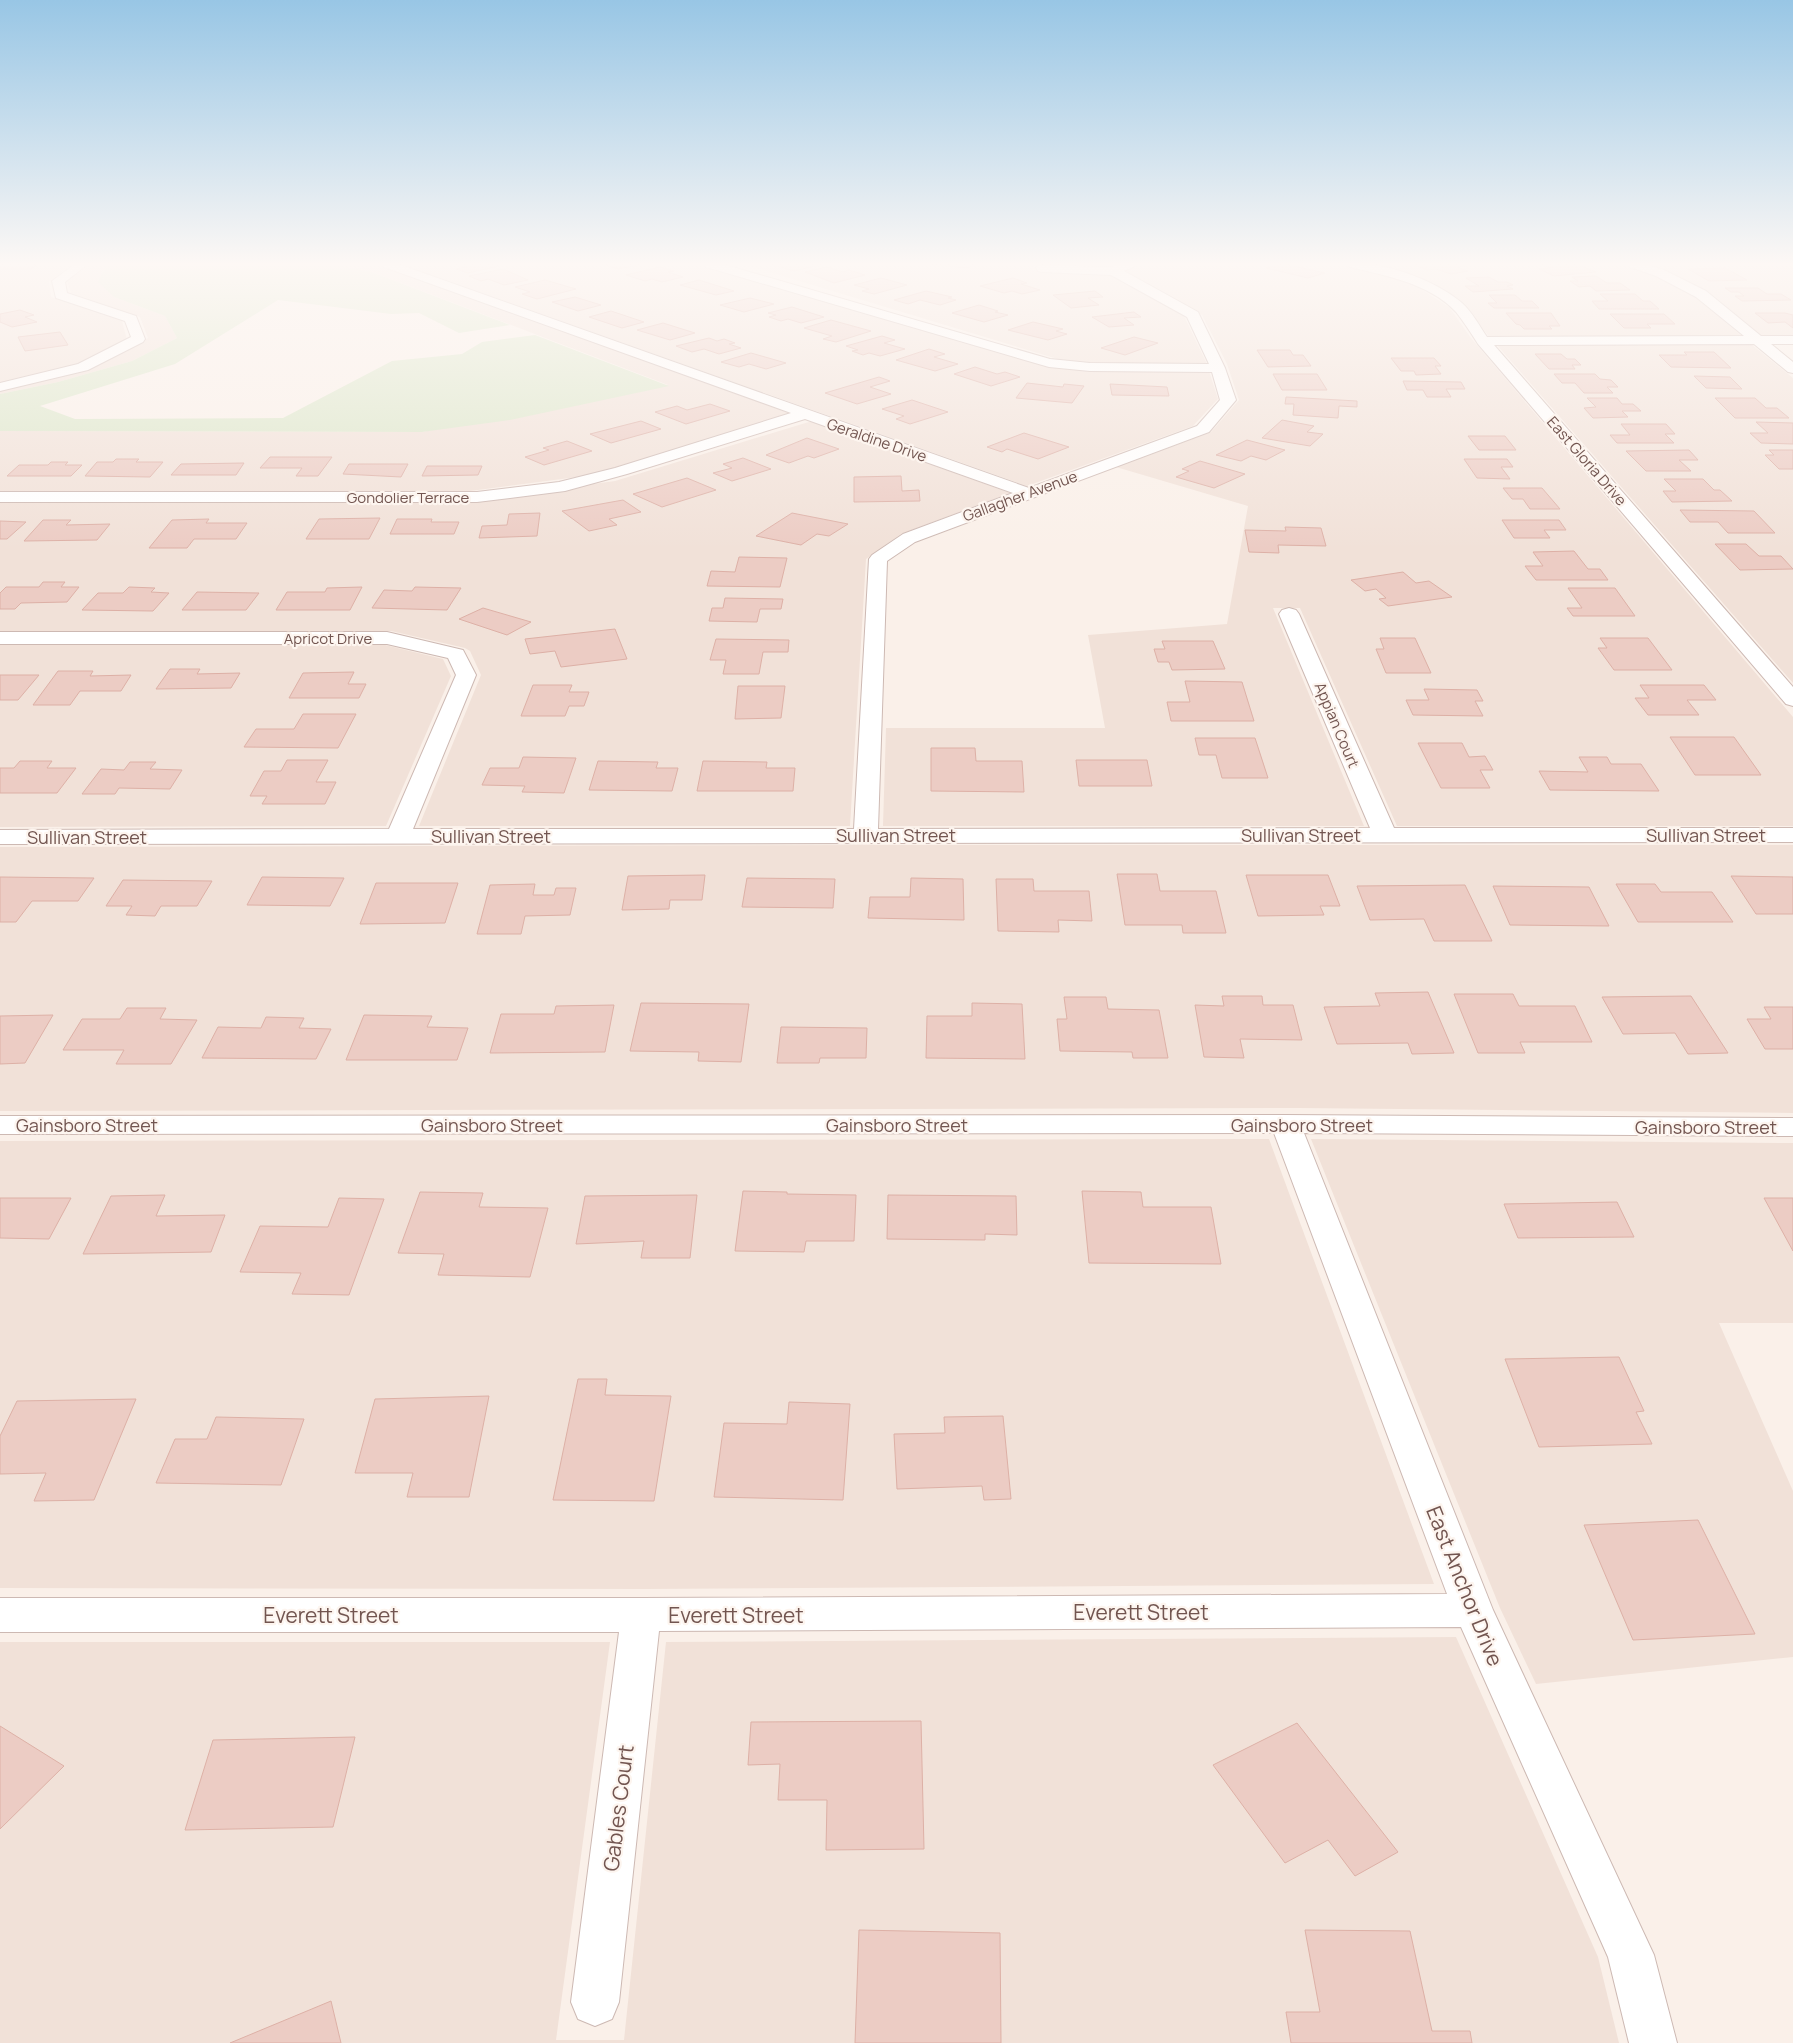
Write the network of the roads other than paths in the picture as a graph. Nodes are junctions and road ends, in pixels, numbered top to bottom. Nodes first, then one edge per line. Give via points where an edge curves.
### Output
1 (98, 359) edge
2 (652, 359) edge
3 (1036, 359) edge
4 (1214, 359) edge
5 (1499, 359) edge
6 (1780, 359) edge
7 (1218, 368) junction
8 (1793, 370) edge
9 (0, 387) edge
10 (804, 414) junction
11 (1028, 493) junction
12 (0, 497) edge
13 (1289, 614) dead end
14 (0, 638) edge
15 (1793, 700) edge
16 (866, 835) junction
17 (1384, 835) junction
18 (398, 836) junction
19 (1793, 836) edge
20 (0, 837) edge
21 (1284, 1124) junction
22 (0, 1125) edge
23 (1793, 1128) edge
24 (1472, 1610) junction
25 (0, 1615) edge
26 (642, 1615) junction
27 (595, 2002) dead end
28 (1653, 2043) edge

1 - 9 street via 83,367
2 - 10 street, Geraldine Drive
3 - 7 street via 1090,367
4 - 7 street, Gallagher Avenue
5 - 15 street, East Gloria Drive
6 - 8 street
7 - 11 street, Gallagher Avenue via 1228,400 1203,429
10 - 11 street, Geraldine Drive
10 - 12 street, Gondolier Terrace via 559,487 477,497
11 - 16 street, Gallagher Avenue via 909,538 878,559
13 - 17 street, Appian Court
14 - 18 street, Apricot Drive via 387,638 456,654 466,675
16 - 17 street, Sullivan Street
16 - 18 street, Sullivan Street
17 - 19 street, Sullivan Street
18 - 20 street, Sullivan Street
21 - 22 street, Gainsboro Street
21 - 23 street, Gainsboro Street
21 - 24 street, East Anchor Drive
24 - 26 street, Everett Street
24 - 28 street, East Anchor Drive via 1631,1955
25 - 26 street, Everett Street
26 - 27 street, Gables Court

